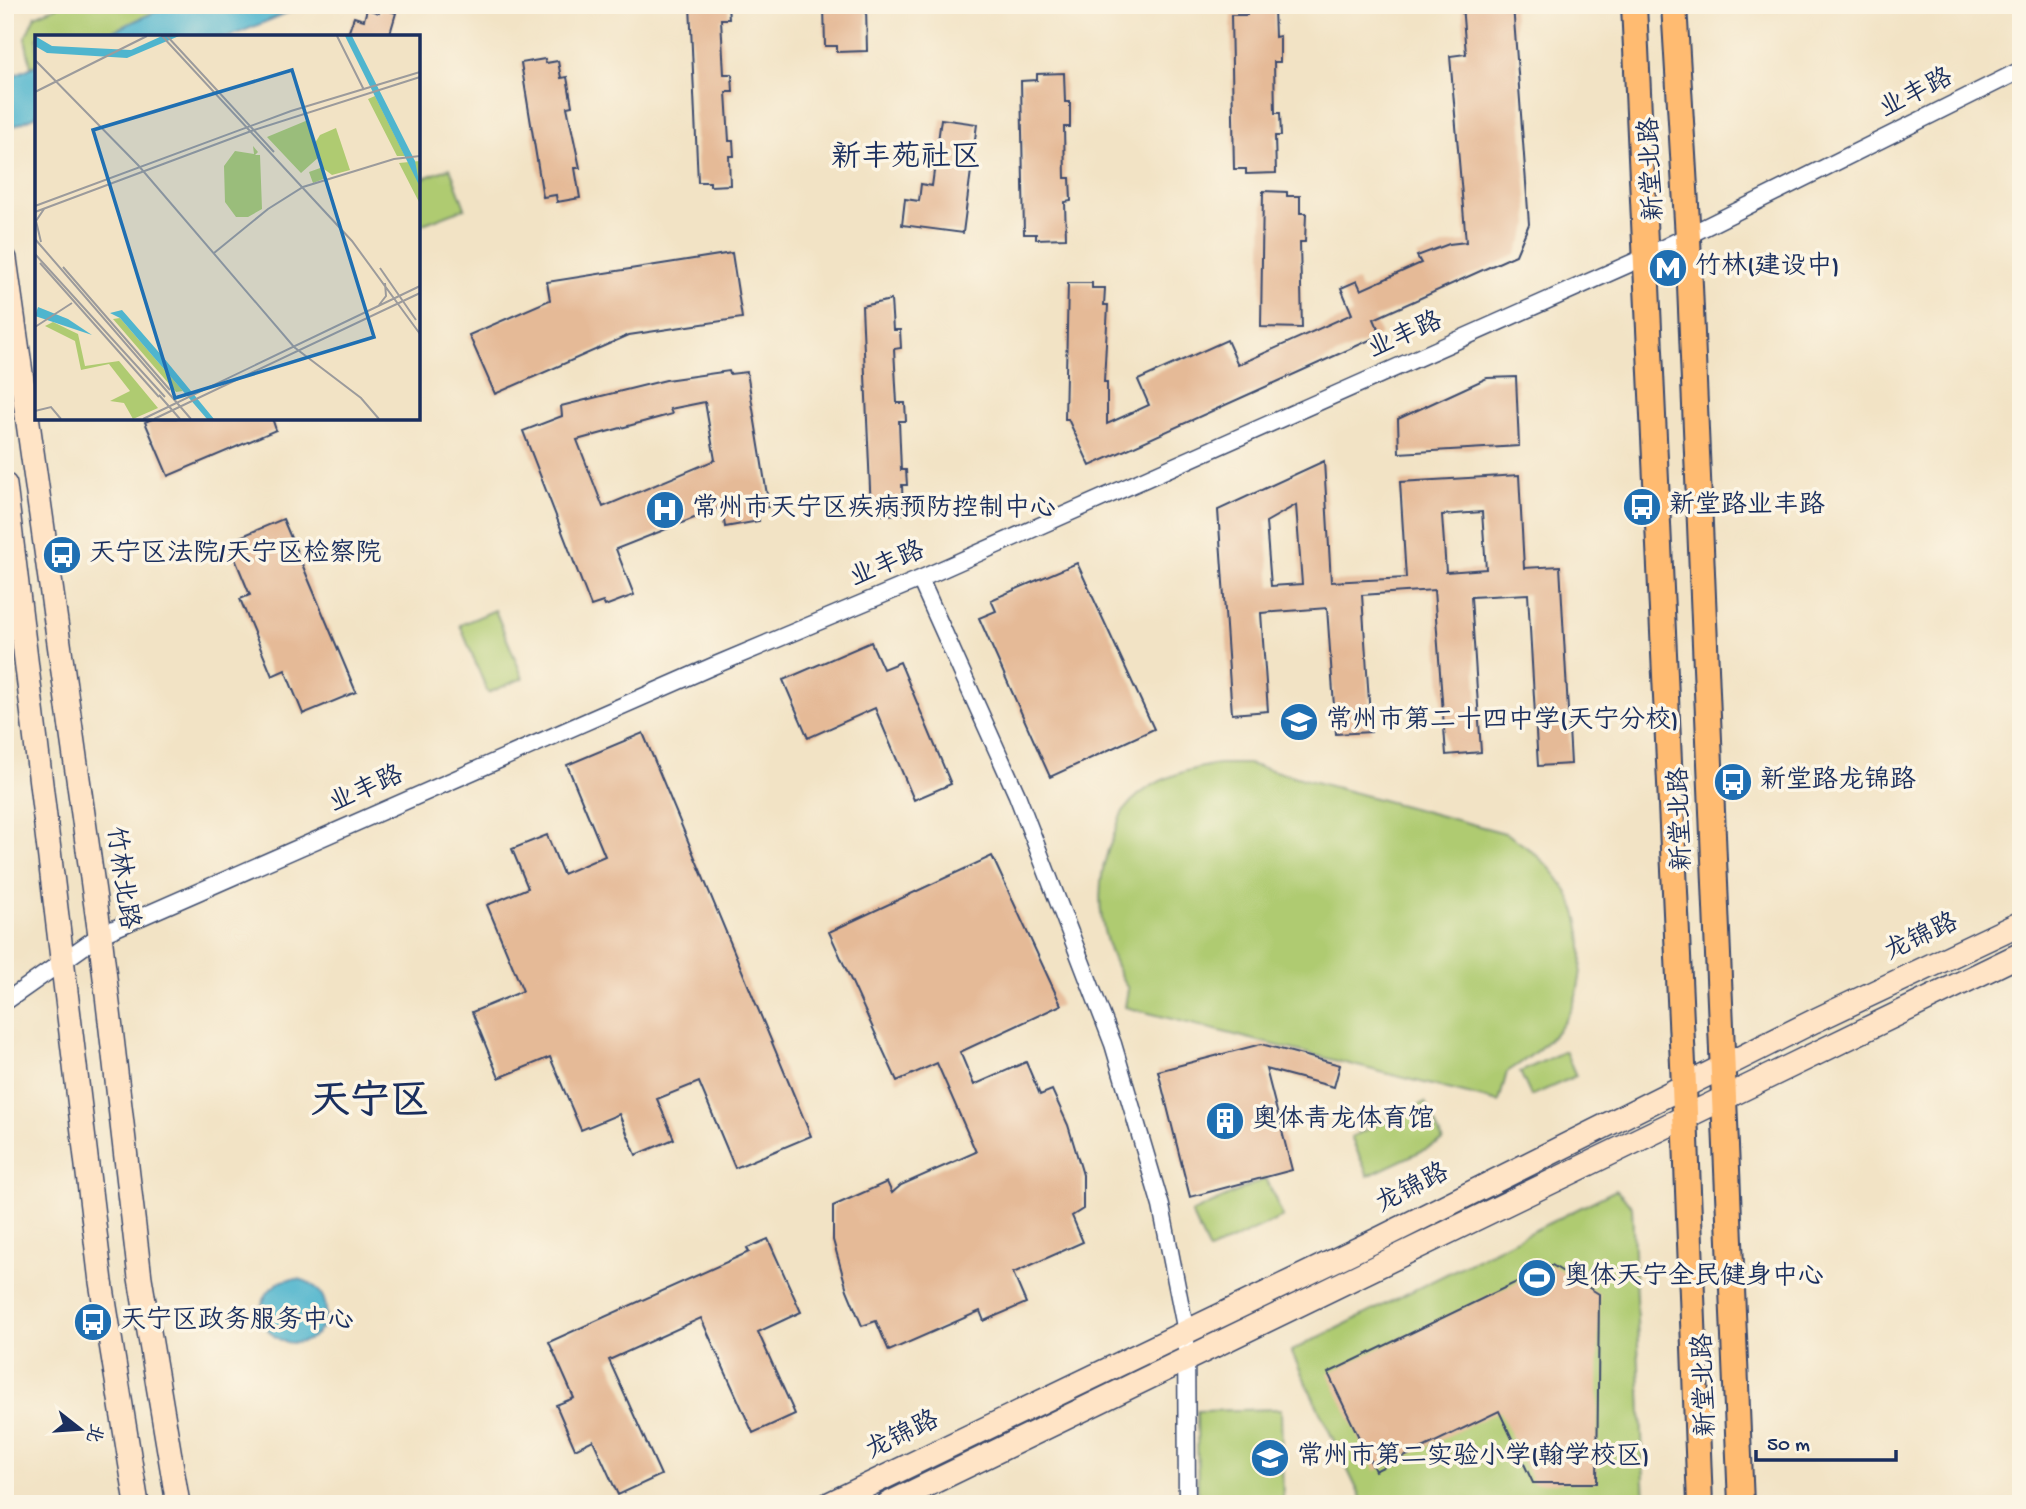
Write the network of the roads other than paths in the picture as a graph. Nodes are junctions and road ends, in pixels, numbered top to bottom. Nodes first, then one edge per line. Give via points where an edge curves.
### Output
1 (1633, 5) edge
2 (1674, 5) edge
3 (2021, 70) edge
4 (1688, 238) junction
5 (1645, 257) junction
6 (5, 260) edge
7 (5, 485) edge
8 (920, 579) junction
9 (2021, 923) edge
10 (100, 935) junction
11 (2021, 954) edge
12 (62, 960) junction
13 (5, 1002) edge
14 (1723, 1067) junction
15 (1684, 1086) junction
16 (1725, 1097) junction
17 (1685, 1117) junction
18 (1186, 1332) junction
19 (1185, 1362) junction
20 (137, 1504) edge
21 (178, 1504) edge
22 (829, 1504) edge
23 (888, 1504) edge
24 (1187, 1504) edge
25 (1699, 1504) edge
26 (1741, 1504) edge

1 - 5 main road, 新堂北路
2 - 4 main road, 新堂北路
3 - 4 street, 业丰路
4 - 5 street, 业丰路
4 - 14 main road, 新堂北路
5 - 8 street, 业丰路
5 - 15 main road, 新堂北路
6 - 10 main road, 竹林北路
7 - 12 main road
8 - 10 street, 业丰路
8 - 18 street via 1017,795 1113,1044 1161,1206
9 - 14 main road, 龙锦路
10 - 12 street, 业丰路
10 - 21 main road, 竹林北路 via 140,1278
11 - 16 main road, 龙锦路
12 - 13 street, 业丰路
12 - 20 main road via 101,1282
14 - 15 main road, 龙锦路
14 - 16 main road, 新堂北路
15 - 17 main road, 新堂北路
15 - 18 main road, 龙锦路
16 - 17 main road, 龙锦路
16 - 26 main road, 新堂北路
17 - 19 main road, 龙锦路
17 - 25 main road, 新堂北路
18 - 19 street
18 - 22 main road, 龙锦路
19 - 23 main road, 龙锦路
19 - 24 street

